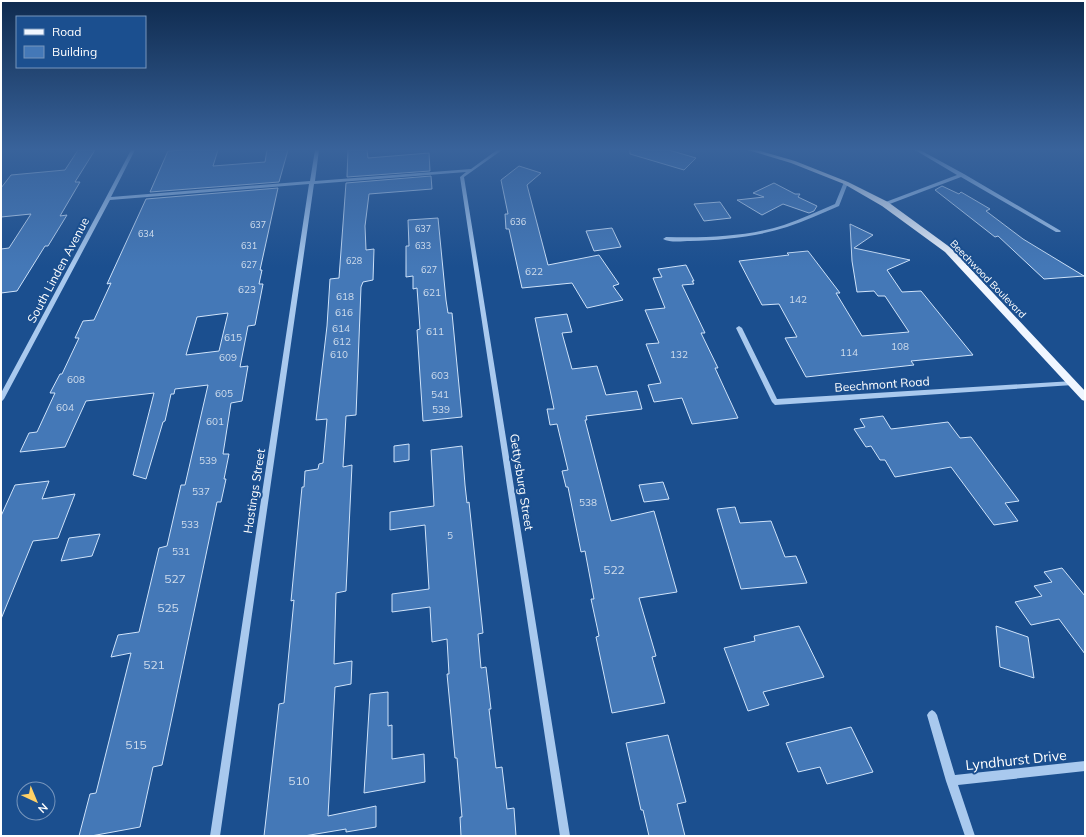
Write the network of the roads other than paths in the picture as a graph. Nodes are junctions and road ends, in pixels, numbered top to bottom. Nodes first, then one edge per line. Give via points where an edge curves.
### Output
1 (113, 189) edge
2 (228, 189) edge
3 (312, 189) edge
4 (464, 189) edge
5 (844, 189) edge
6 (857, 189) edge
7 (925, 189) edge
8 (986, 189) edge
9 (108, 199) junction
10 (885, 204) junction
11 (1058, 231) dead end
12 (666, 239) dead end
13 (739, 328) dead end
14 (1073, 383) junction
15 (2, 395) edge
16 (1085, 396) edge
17 (932, 715) dead end
18 (1085, 766) edge
19 (951, 781) junction
20 (215, 836) edge
21 (565, 836) edge
22 (970, 836) edge

1 - 9 street, South Linden Avenue
2 - 9 street
3 - 20 street, Hastings Street
4 - 21 street, Gettysburg Street
5 - 12 street via 837,205 785,226 742,235 696,240
6 - 10 main road, Beechwood Boulevard
7 - 10 street
8 - 11 street
9 - 15 street, South Linden Avenue
10 - 14 main road, Beechwood Boulevard via 948,250
13 - 14 street, Beechmont Road via 776,402
14 - 16 main road, Beechwood Boulevard
17 - 19 street, Lyndhurst Drive
18 - 19 street, Lyndhurst Drive
19 - 22 street, Lyndhurst Drive

